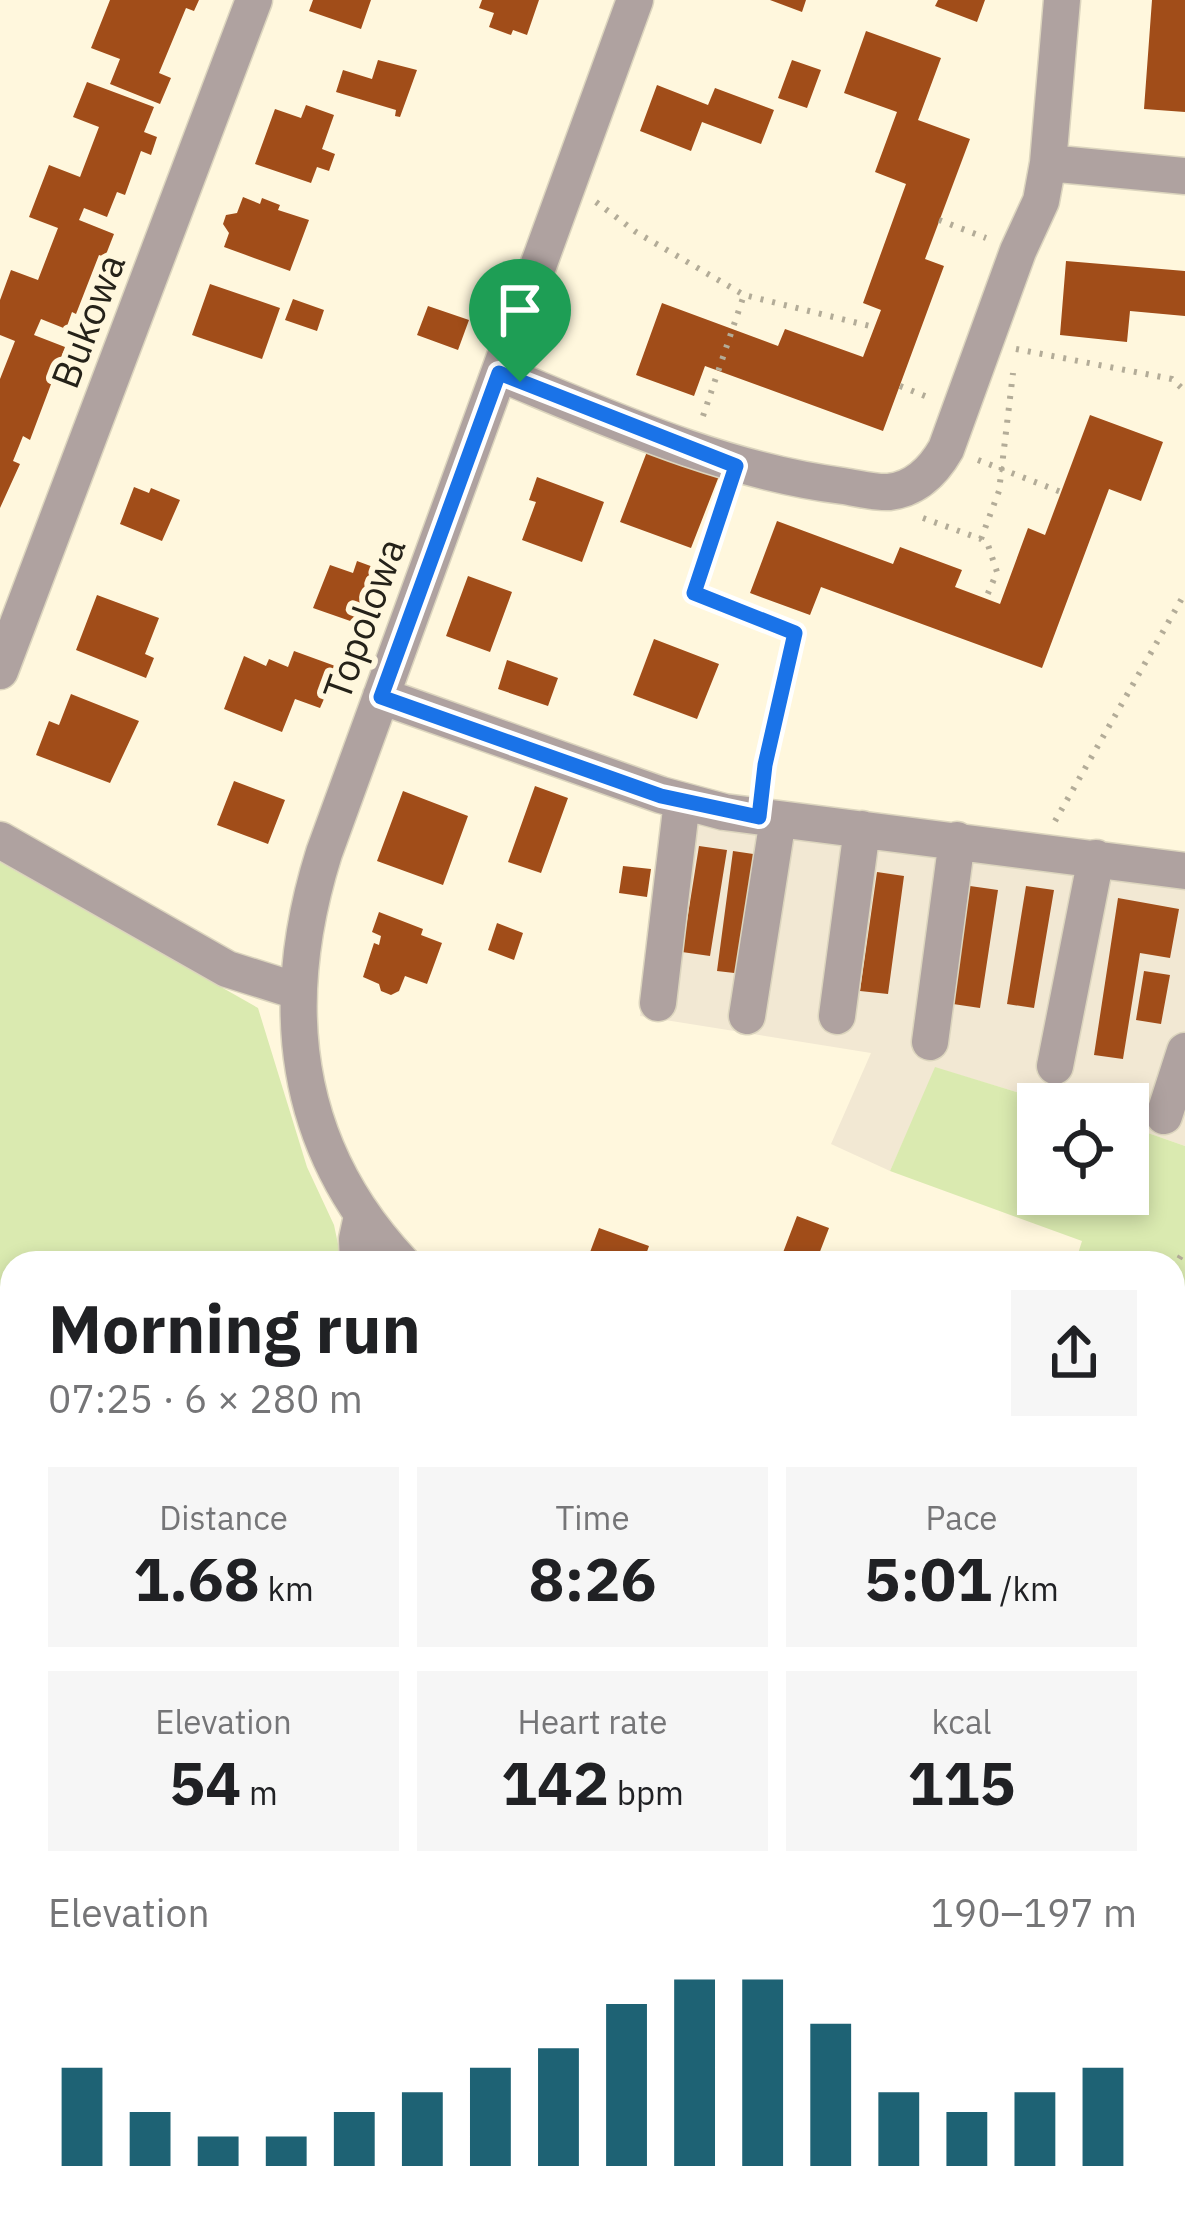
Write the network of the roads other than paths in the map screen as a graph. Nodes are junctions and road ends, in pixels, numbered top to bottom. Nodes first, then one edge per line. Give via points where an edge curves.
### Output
1 (254, 0) edge
2 (635, 0) edge
3 (1062, 0) edge
4 (1048, 163) junction
5 (1185, 176) edge
6 (499, 373) junction
7 (0, 671) edge
8 (381, 697) junction
9 (682, 801) junction
10 (768, 818) junction
11 (862, 829) junction
12 (0, 840) edge
13 (957, 840) junction
14 (1096, 858) junction
15 (1185, 871) edge
16 (297, 991) junction
17 (658, 1003) dead end
18 (747, 1016) dead end
19 (837, 1016) dead end
20 (930, 1042) dead end
21 (1185, 1051) edge
22 (1055, 1066) dead end
23 (1164, 1116) dead end
24 (362, 1216) junction
25 (358, 1251) edge
26 (392, 1251) edge

1 - 7 street, Bukowa
2 - 6 street, Topolowa
3 - 4 street
4 - 5 street
4 - 6 street via 1018,251 1002,346 920,481 889,492 736,466
6 - 8 street, Topolowa
8 - 9 street
8 - 16 street, Topolowa via 312,890
9 - 10 street
9 - 17 street
10 - 11 street
10 - 18 street
11 - 13 street
11 - 19 street
12 - 16 street via 227,969
13 - 14 street
13 - 20 street
14 - 15 street
14 - 22 street
16 - 24 street, Topolowa via 308,1101
21 - 23 street
24 - 25 street
24 - 26 street, Topolowa

